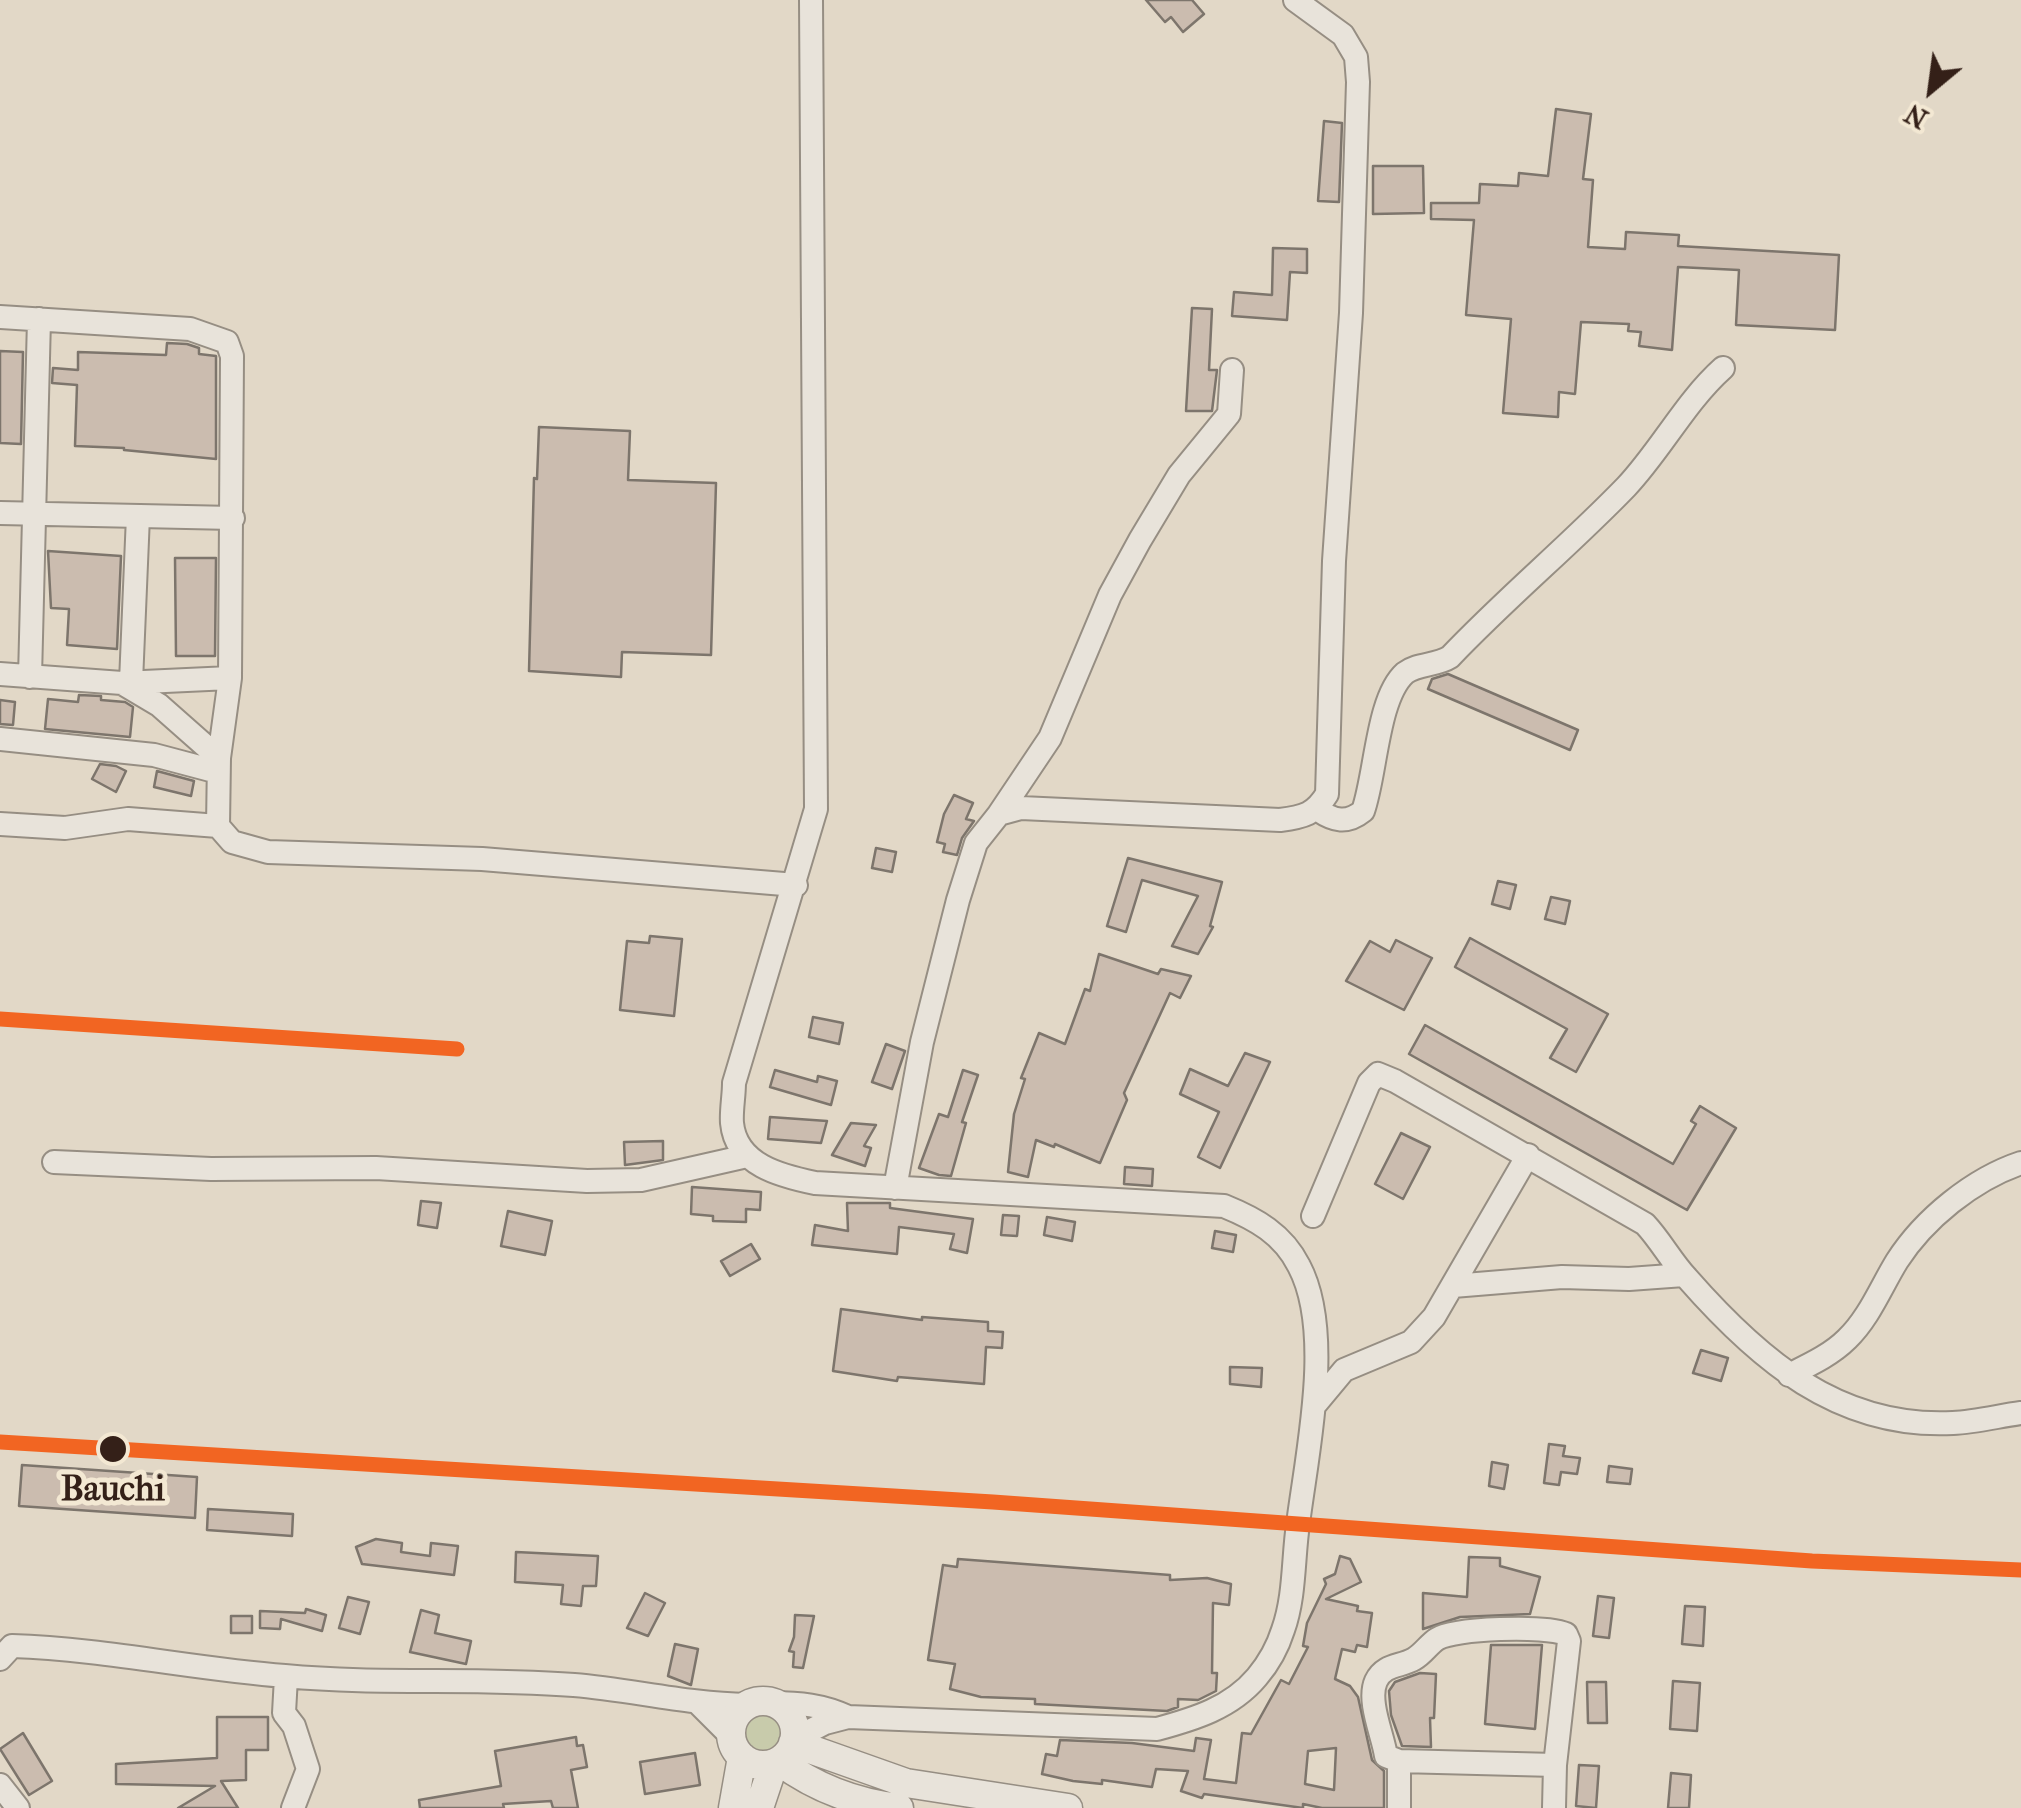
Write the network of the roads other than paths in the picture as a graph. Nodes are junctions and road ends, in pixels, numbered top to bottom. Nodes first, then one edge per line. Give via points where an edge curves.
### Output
1 (811, 0) edge
2 (1295, 0) edge
3 (0, 316) edge
4 (40, 319) junction
5 (1722, 368) dead end
6 (1232, 370) dead end
7 (0, 513) edge
8 (33, 514) junction
9 (138, 516) junction
10 (233, 518) junction
11 (0, 674) edge
12 (30, 676) junction
13 (230, 678) junction
14 (127, 682) junction
15 (0, 739) edge
16 (218, 765) junction
17 (1318, 810) junction
18 (999, 814) junction
19 (0, 824) edge
20 (218, 826) junction
21 (796, 885) junction
22 (1528, 1155) junction
23 (748, 1156) junction
24 (54, 1162) dead end
25 (2021, 1163) edge
26 (895, 1188) junction
27 (1313, 1216) dead end
28 (1684, 1276) junction
29 (1452, 1286) junction
30 (1789, 1376) junction
31 (1314, 1406) junction
32 (2021, 1412) edge
33 (4, 1650) edge
34 (286, 1676) junction
35 (699, 1704) junction
36 (760, 1704) junction
37 (848, 1717) junction
38 (737, 1747) junction
39 (785, 1751) junction
40 (1399, 1761) junction
41 (1555, 1765) junction
42 (0, 1785) edge
43 (18, 1808) edge
44 (293, 1808) edge
45 (733, 1808) edge
46 (759, 1808) edge
47 (900, 1808) edge
48 (1068, 1808) edge
49 (1399, 1808) edge
50 (1554, 1808) edge

1 - 21 street via 816,809
2 - 17 street via 1343,35 1356,56 1358,82 1330,769 1328,794
3 - 4 street
4 - 8 street
4 - 10 street via 190,328 227,342
5 - 17 street via 1628,485 1537,576 1450,657 1404,674 1386,710 1363,811 1342,820
6 - 18 street via 1228,414 1179,475 1140,540 1050,738
7 - 8 street
8 - 9 street
8 - 12 street
9 - 10 street
9 - 14 street
10 - 13 street
11 - 12 street
12 - 14 street
13 - 14 street
13 - 16 street
14 - 16 street
15 - 16 street
16 - 20 street
17 - 18 street via 1280,820 1021,808
18 - 26 street via 976,844 958,900
19 - 20 street via 64,828 128,819
20 - 21 street via 232,842 268,852 482,859
21 - 23 street via 734,1084 732,1126
22 - 27 street via 1378,1074
22 - 28 street via 1644,1224
22 - 29 street
23 - 24 street via 642,1180 586,1181 376,1168
23 - 26 street via 774,1175
25 - 30 street via 1928,1222 1857,1328
26 - 31 street via 1224,1206 1255,1218 1280,1238 1305,1282 1314,1312
28 - 29 street
28 - 30 street
29 - 31 street via 1410,1342 1344,1370
30 - 32 street via 1872,1417 1953,1424
31 - 37 street via 1284,1627 1257,1678 1231,1701 1157,1729
33 - 34 street via 64,1649
34 - 35 street via 570,1684
34 - 44 street via 284,1713 308,1768
35 - 36 street
35 - 38 street
36 - 37 street via 831,1709
36 - 38 street via 734,1718
36 - 39 street via 788,1713
37 - 39 street via 826,1723
38 - 39 street via 758,1764
38 - 45 street
39 - 46 street
39 - 47 street via 804,1779
39 - 48 street via 906,1783
40 - 41 street
40 - 41 street via 1386,1756 1372,1696 1382,1672 1412,1660 1440,1636 1540,1628 1570,1641
40 - 49 street
41 - 50 street
42 - 43 street

